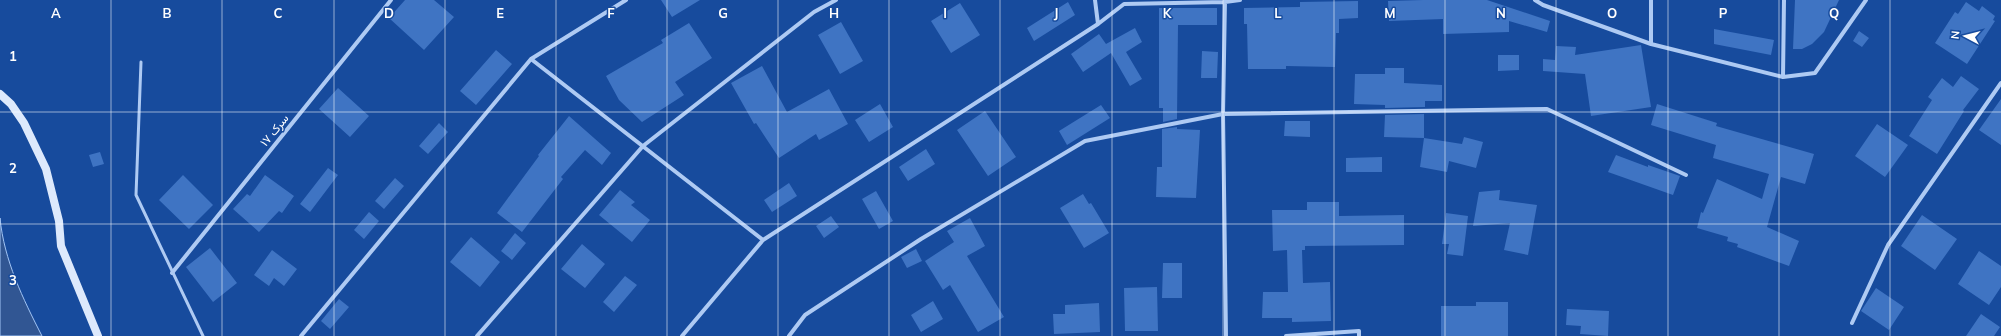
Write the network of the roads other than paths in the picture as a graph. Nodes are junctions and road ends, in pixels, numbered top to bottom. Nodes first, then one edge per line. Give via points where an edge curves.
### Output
1 (391, 0) edge
2 (626, 0) edge
3 (836, 0) edge
4 (1096, 0) edge
5 (1240, 0) edge
6 (1535, 0) edge
7 (1650, 0) edge
8 (1784, 0) edge
9 (1866, 0) edge
10 (1225, 1) edge
11 (1098, 24) junction
12 (1650, 44) junction
13 (531, 59) junction
14 (141, 62) dead end
15 (1783, 77) junction
16 (2001, 83) edge
17 (0, 94) edge
18 (1223, 114) junction
19 (643, 146) junction
20 (1686, 175) dead end
21 (763, 240) junction
22 (172, 273) junction
23 (1852, 323) dead end
24 (98, 336) edge
25 (203, 336) edge
26 (301, 336) edge
27 (477, 336) edge
28 (682, 336) edge
29 (789, 336) edge
30 (1226, 336) edge
31 (1286, 336) edge
32 (1359, 336) edge

1 - 22 street, سرک ۱۷
2 - 13 street
3 - 19 street via 814,12
4 - 11 street
5 - 10 street
6 - 12 street
7 - 12 street
8 - 15 street
9 - 15 street via 1814,73
10 - 11 street via 1124,4
10 - 18 street
11 - 21 street
12 - 15 street
13 - 19 street
13 - 26 street
14 - 22 lane via 136,195
16 - 23 street via 1888,245
17 - 24 main road via 11,104 24,123 46,168 56,207 61,246
18 - 20 street via 1547,109
18 - 29 street via 1085,141 921,239 811,311
18 - 30 street
19 - 21 street
19 - 27 street
21 - 28 street
22 - 25 lane
31 - 32 street via 1359,331

